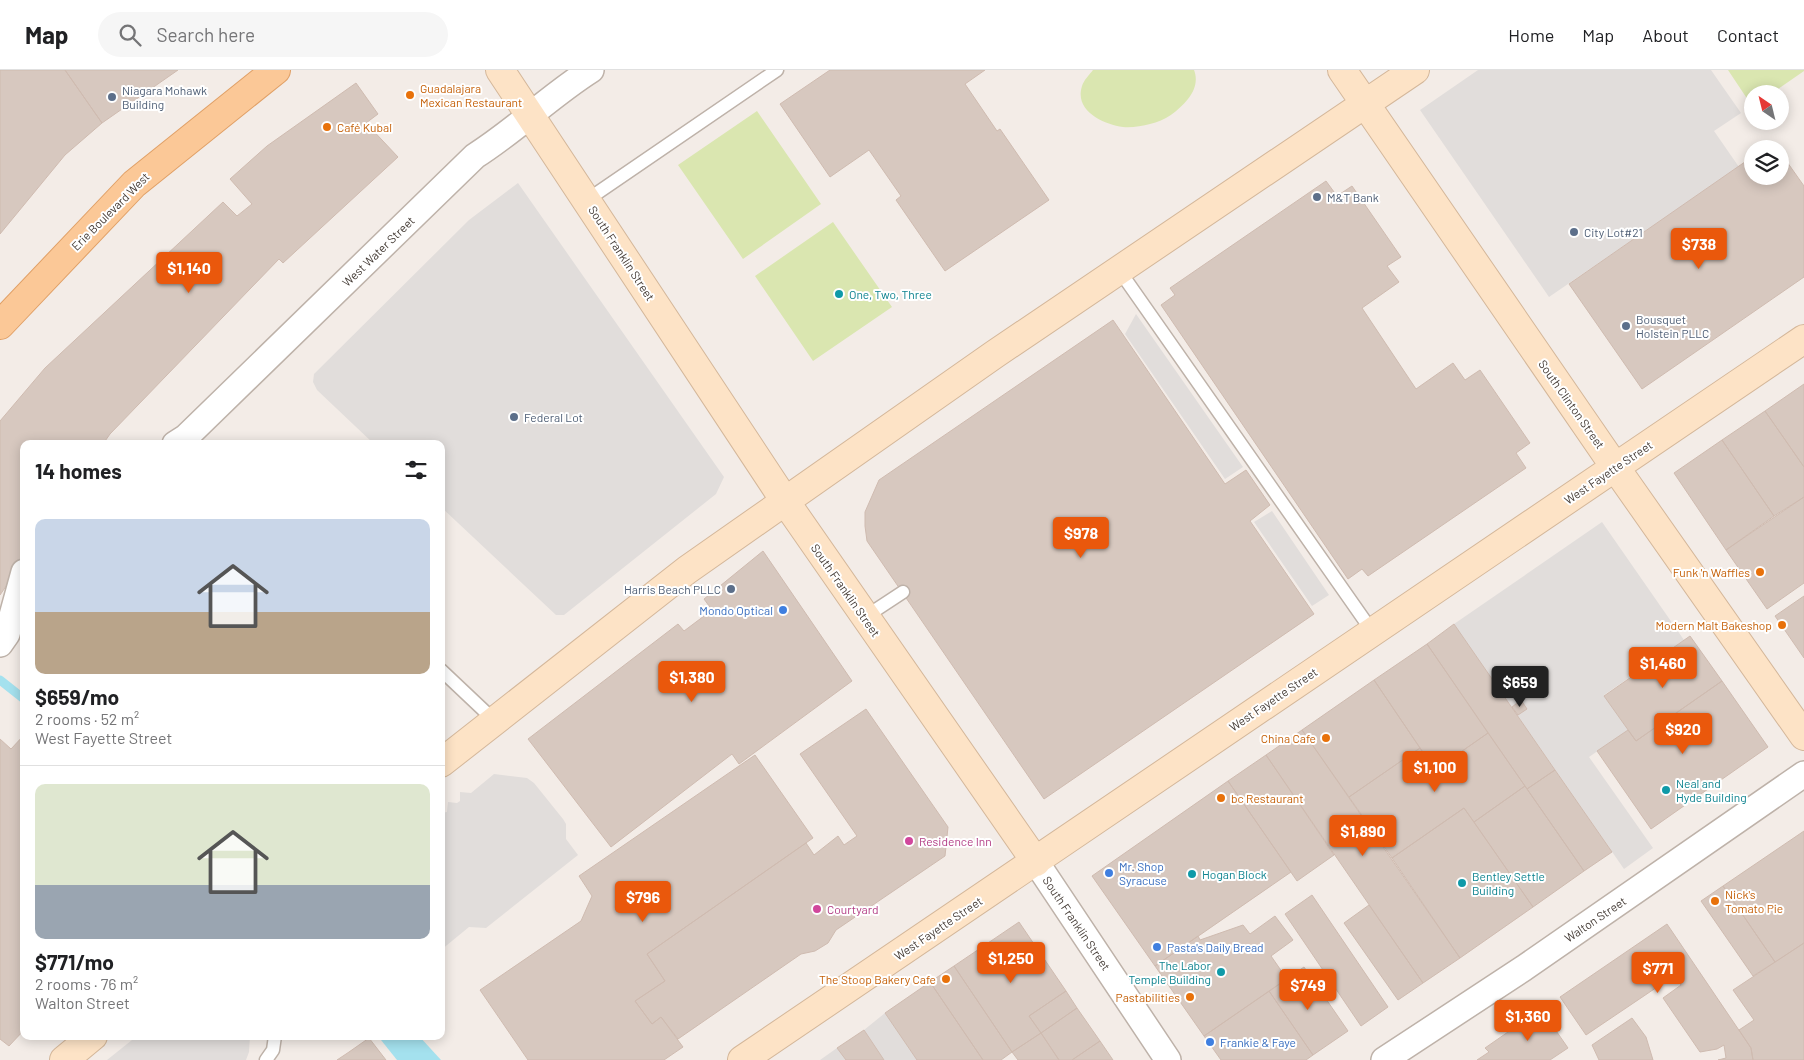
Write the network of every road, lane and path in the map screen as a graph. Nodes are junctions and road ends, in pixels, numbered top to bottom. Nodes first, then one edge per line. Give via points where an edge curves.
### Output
1 (276, 70) edge
2 (500, 70) edge
3 (591, 70) edge
4 (777, 70) edge
5 (1342, 70) edge
6 (1416, 70) edge
7 (1366, 104) junction
8 (531, 115) junction
9 (587, 200) junction
10 (1119, 270) junction
11 (0, 325) edge
12 (1804, 339) edge
13 (180, 440) edge
14 (1616, 467) junction
15 (785, 501) junction
16 (20, 585) edge
17 (903, 592) dead end
18 (865, 617) junction
19 (1372, 632) junction
20 (4, 639) edge
21 (445, 674) edge
22 (495, 720) junction
23 (1804, 736) edge
24 (445, 760) edge
25 (1804, 774) edge
26 (1036, 862) junction
27 (88, 1040) edge
28 (275, 1040) edge
29 (64, 1060) edge
30 (266, 1060) edge
31 (742, 1060) edge
32 (1168, 1060) edge
33 (1384, 1060) edge

1 - 11 main road, Erie Boulevard West via 134,184
2 - 8 street, South Franklin Street
3 - 8 street, West Water Street
4 - 9 lane
5 - 7 street, South Clinton Street
6 - 7 street
7 - 10 street
7 - 14 street, South Clinton Street
8 - 9 street, South Franklin Street
8 - 13 street, West Water Street via 475,156
9 - 15 street, South Franklin Street
10 - 15 street
10 - 19 lane
12 - 14 street, West Fayette Street
14 - 19 street, West Fayette Street
14 - 23 street, South Clinton Street
15 - 18 street, South Franklin Street
15 - 22 street via 687,570
16 - 20 street
17 - 18 lane
18 - 26 street, South Franklin Street
19 - 26 street, West Fayette Street
21 - 22 lane
22 - 24 street
25 - 33 street, Walton Street via 1524,968
26 - 31 street, West Fayette Street
26 - 32 street, South Franklin Street
27 - 29 street
28 - 30 lane

